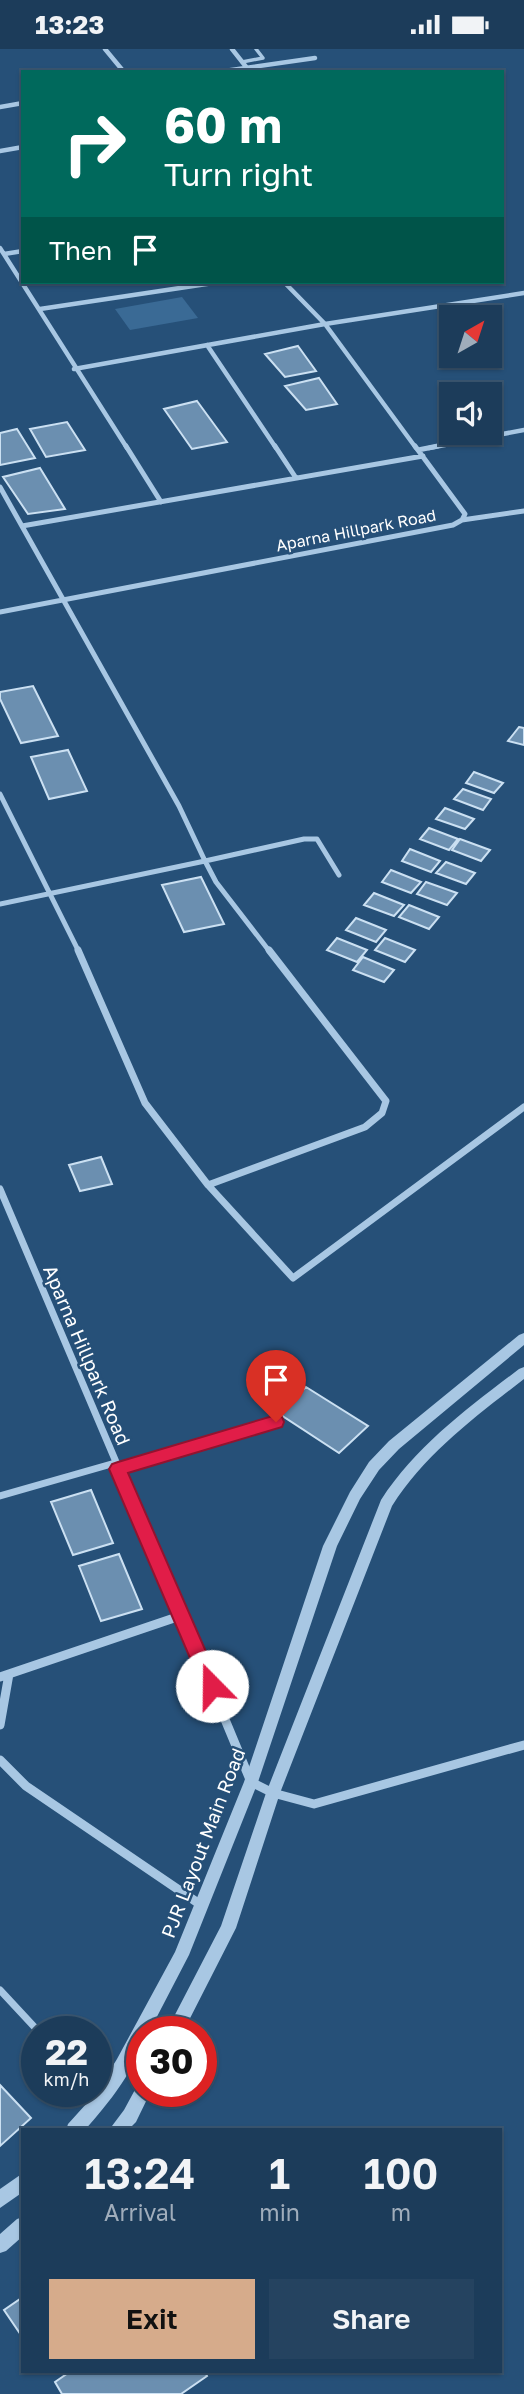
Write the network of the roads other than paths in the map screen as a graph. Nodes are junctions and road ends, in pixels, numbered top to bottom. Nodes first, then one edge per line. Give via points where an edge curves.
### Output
1 (105, 49) edge
2 (232, 49) edge
3 (257, 49) edge
4 (315, 58) dead end
5 (242, 62) junction
6 (247, 68) junction
7 (122, 70) edge
8 (232, 70) edge
9 (21, 103) edge
10 (0, 107) edge
11 (21, 147) edge
12 (0, 151) edge
13 (0, 248) edge
14 (21, 251) edge
15 (4, 254) junction
16 (21, 280) edge
17 (24, 284) edge
18 (207, 284) edge
19 (286, 284) edge
20 (524, 293) edge
21 (40, 309) junction
22 (325, 324) junction
23 (207, 345) junction
24 (75, 369) junction
25 (524, 430) edge
26 (418, 450) junction
27 (423, 456) junction
28 (296, 478) junction
29 (0, 487) edge
30 (161, 502) junction
31 (524, 511) edge
32 (462, 520) junction
33 (22, 526) junction
34 (61, 600) junction
35 (0, 612) edge
36 (0, 794) edge
37 (205, 861) junction
38 (339, 875) dead end
39 (51, 892) junction
40 (0, 904) edge
41 (524, 1107) edge
42 (208, 1185) junction
43 (0, 1189) edge
44 (524, 1338) edge
45 (524, 1372) edge
46 (276, 1422) dead end
47 (117, 1466) junction
48 (0, 1496) edge
49 (183, 1615) junction
50 (5, 1675) edge
51 (0, 1725) edge
52 (524, 1745) edge
53 (0, 1760) edge
54 (251, 1782) junction
55 (273, 1793) junction
56 (201, 1905) junction
57 (0, 1990) edge
58 (24, 2016) edge
59 (182, 2016) edge
60 (112, 2078) edge
61 (90, 2107) edge
62 (135, 2107) edge
63 (75, 2128) edge
64 (119, 2128) edge
65 (21, 2183) edge
66 (0, 2200) edge
67 (21, 2227) edge
68 (0, 2245) edge

1 - 7 street
2 - 5 street
3 - 5 lane via 263,58
4 - 6 street
5 - 6 street
6 - 8 street
9 - 10 street
11 - 12 street
13 - 15 street
14 - 15 street
15 - 16 street
17 - 21 street
18 - 21 street
19 - 22 street, Aparna Hillpark Road
20 - 22 street
21 - 24 street
22 - 23 street
22 - 26 street, Aparna Hillpark Road
23 - 24 street
23 - 28 street
24 - 30 street
25 - 26 street
26 - 27 street, Aparna Hillpark Road
27 - 28 street
27 - 32 street, Aparna Hillpark Road via 465,514
28 - 30 street
29 - 33 street
30 - 33 street
31 - 32 street
32 - 34 street, Aparna Hillpark Road
33 - 34 street
34 - 35 street, Aparna Hillpark Road
34 - 37 street via 179,806
36 - 39 street
37 - 38 street via 317,839
37 - 39 street
37 - 42 street via 386,1101 382,1113 365,1127
39 - 40 street
39 - 42 street via 145,1104
41 - 42 street via 293,1278
43 - 47 street, Aparna Hillpark Road
44 - 54 street, PJR Layout Main Road via 394,1445 355,1496 330,1546
45 - 55 street via 416,1461 398,1483
46 - 47 street
47 - 48 street
47 - 49 street, Aparna Hillpark Road
49 - 50 street
49 - 54 street, Aparna Hillpark Road
50 - 51 street
52 - 55 street via 314,1804
53 - 56 street via 26,1786
54 - 55 street
54 - 56 street, PJR Layout Main Road
55 - 59 street via 228,1928
56 - 60 street, PJR Layout Main Road via 181,1955
57 - 58 lane
61 - 63 street, PJR Layout Main Road
62 - 64 street
65 - 66 street
67 - 68 street

